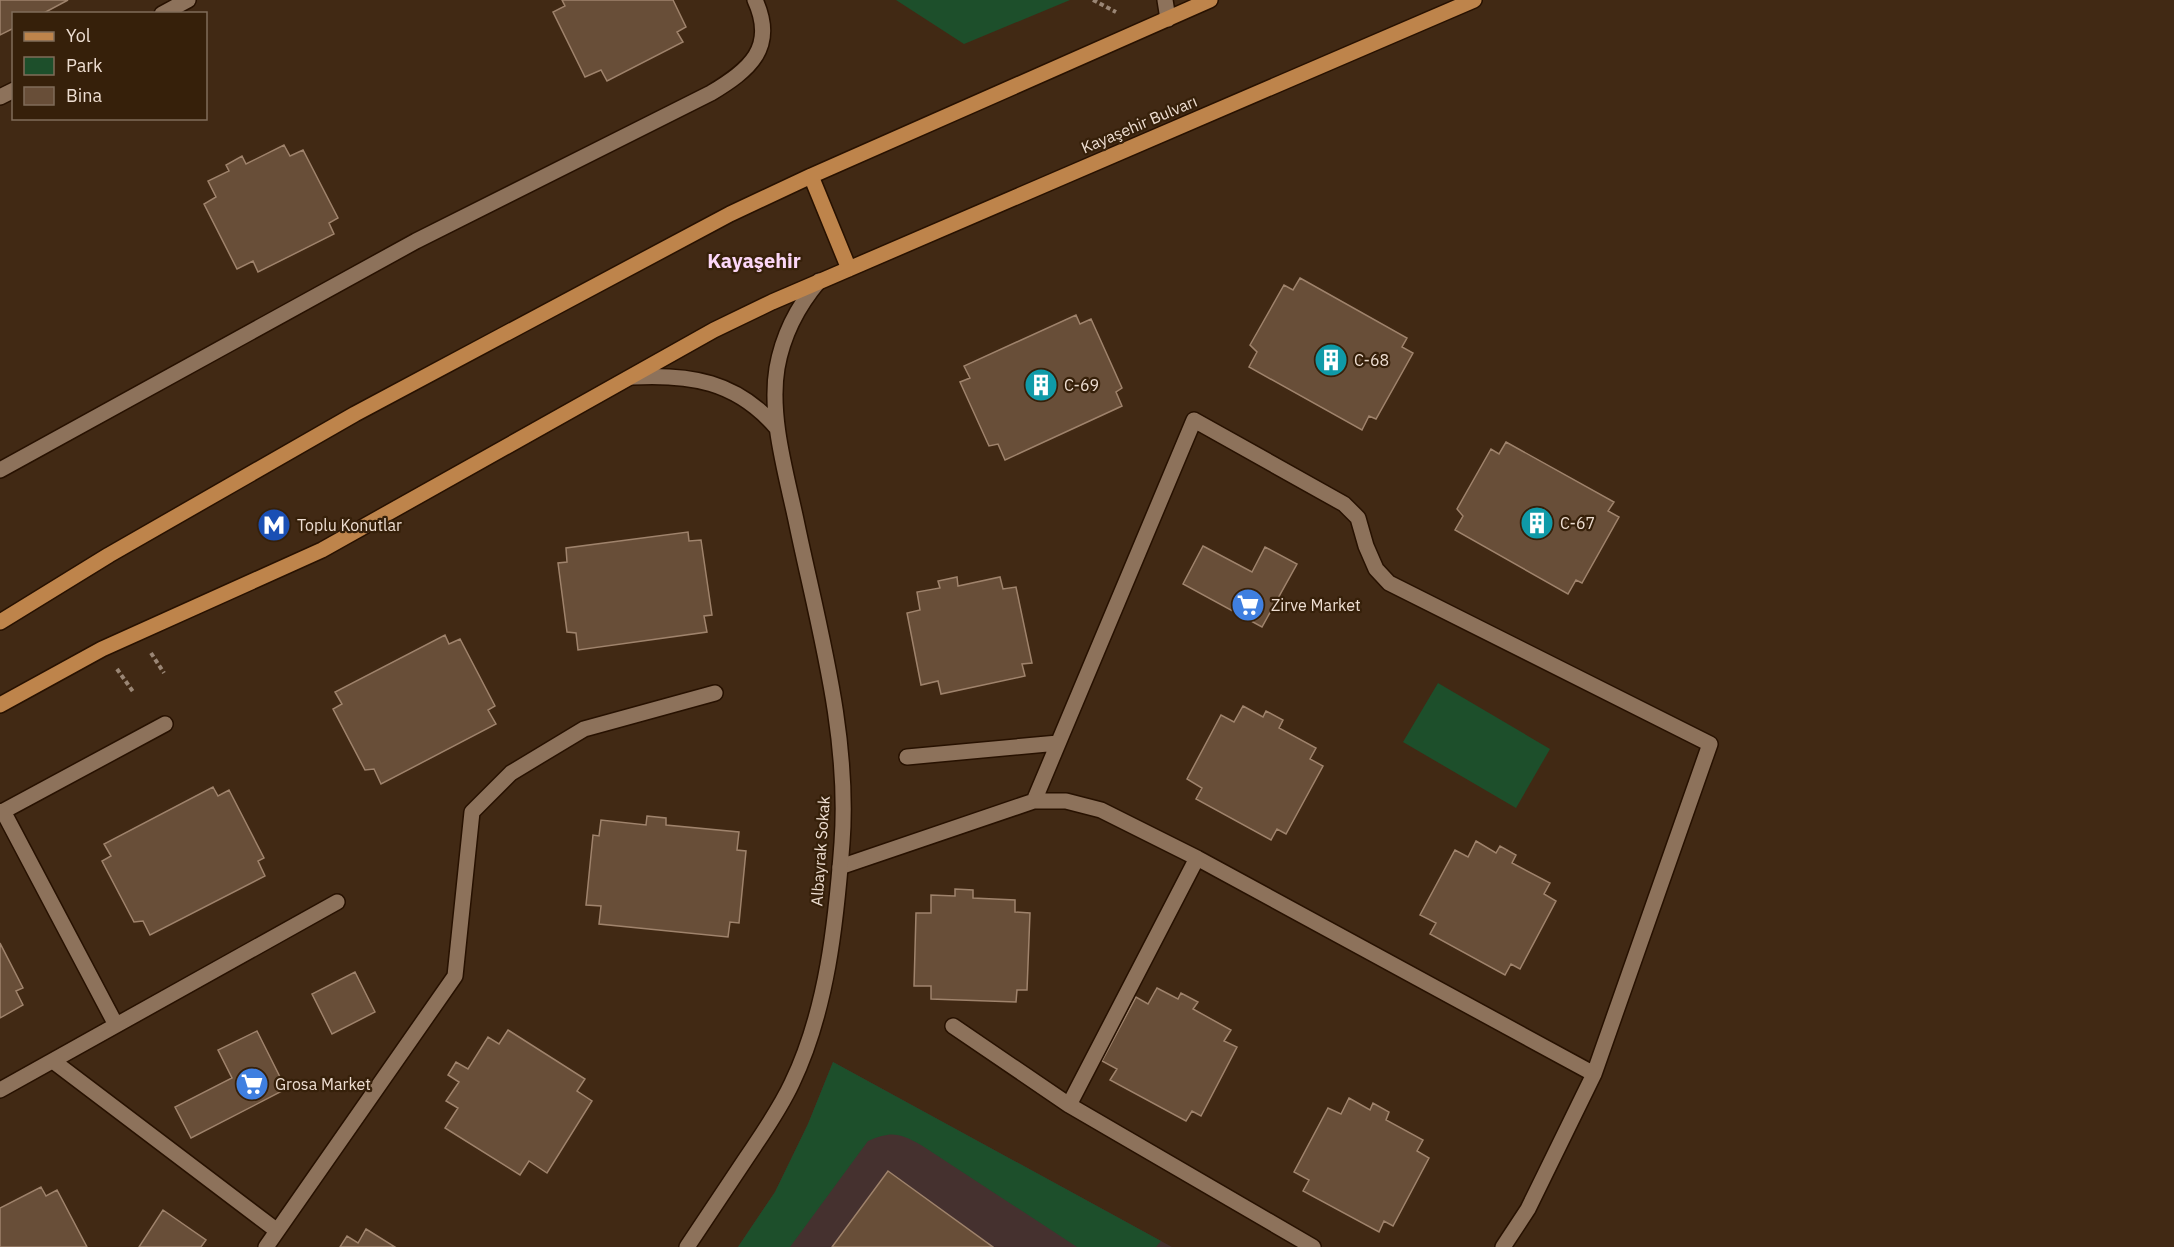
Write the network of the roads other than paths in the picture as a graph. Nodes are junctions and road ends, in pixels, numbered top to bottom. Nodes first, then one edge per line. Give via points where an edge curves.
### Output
1 (188, 0) edge
2 (755, 0) edge
3 (1165, 0) edge
4 (1210, 0) edge
5 (1474, 0) edge
6 (166, 12) edge
7 (1168, 19) junction
8 (811, 176) junction
9 (849, 268) junction
10 (819, 281) junction
11 (632, 377) junction
12 (776, 427) junction
13 (0, 470) edge
14 (0, 622) edge
15 (714, 693) dead end
16 (0, 705) edge
17 (165, 724) dead end
18 (1058, 743) junction
19 (907, 757) dead end
20 (1034, 801) junction
21 (2, 812) edge
22 (1197, 858) junction
23 (840, 867) junction
24 (337, 902) dead end
25 (116, 1025) junction
26 (953, 1026) dead end
27 (53, 1060) junction
28 (1594, 1074) junction
29 (0, 1090) edge
30 (1069, 1105) junction
31 (276, 1230) junction
32 (266, 1247) edge
33 (687, 1247) edge
34 (1313, 1247) edge
35 (1503, 1247) edge

1 - 6 street
2 - 13 street via 764,31 760,49 734,79 416,241
3 - 7 street
4 - 7 main road
5 - 9 main road, Kayaşehir Bulvarı
7 - 8 main road
8 - 9 main road
8 - 14 main road via 730,214 354,414
9 - 10 main road, Kayaşehir Bulvarı
10 - 11 main road, Kayaşehir Bulvarı via 714,330
10 - 12 street, Albayrak Sokak via 801,302 787,331 777,370
11 - 12 street via 689,379 722,386 740,394
11 - 16 main road, Kayaşehir Bulvarı via 322,550 102,649
12 - 23 street, Albayrak Sokak via 837,711 842,772
15 - 31 street via 584,729 512,773 472,812 455,976
17 - 21 street
18 - 19 street
18 - 20 street
18 - 28 street via 1194,420 1344,504 1358,518 1376,569 1389,583 1710,744
20 - 22 street via 1066,801 1101,810
20 - 23 street
21 - 25 street
22 - 28 street
22 - 30 street
23 - 33 street, Albayrak Sokak via 825,978 812,1035 772,1120
24 - 25 street
25 - 27 street
26 - 30 street
27 - 29 street
27 - 31 street
28 - 35 street via 1528,1209
30 - 34 street
31 - 32 street

